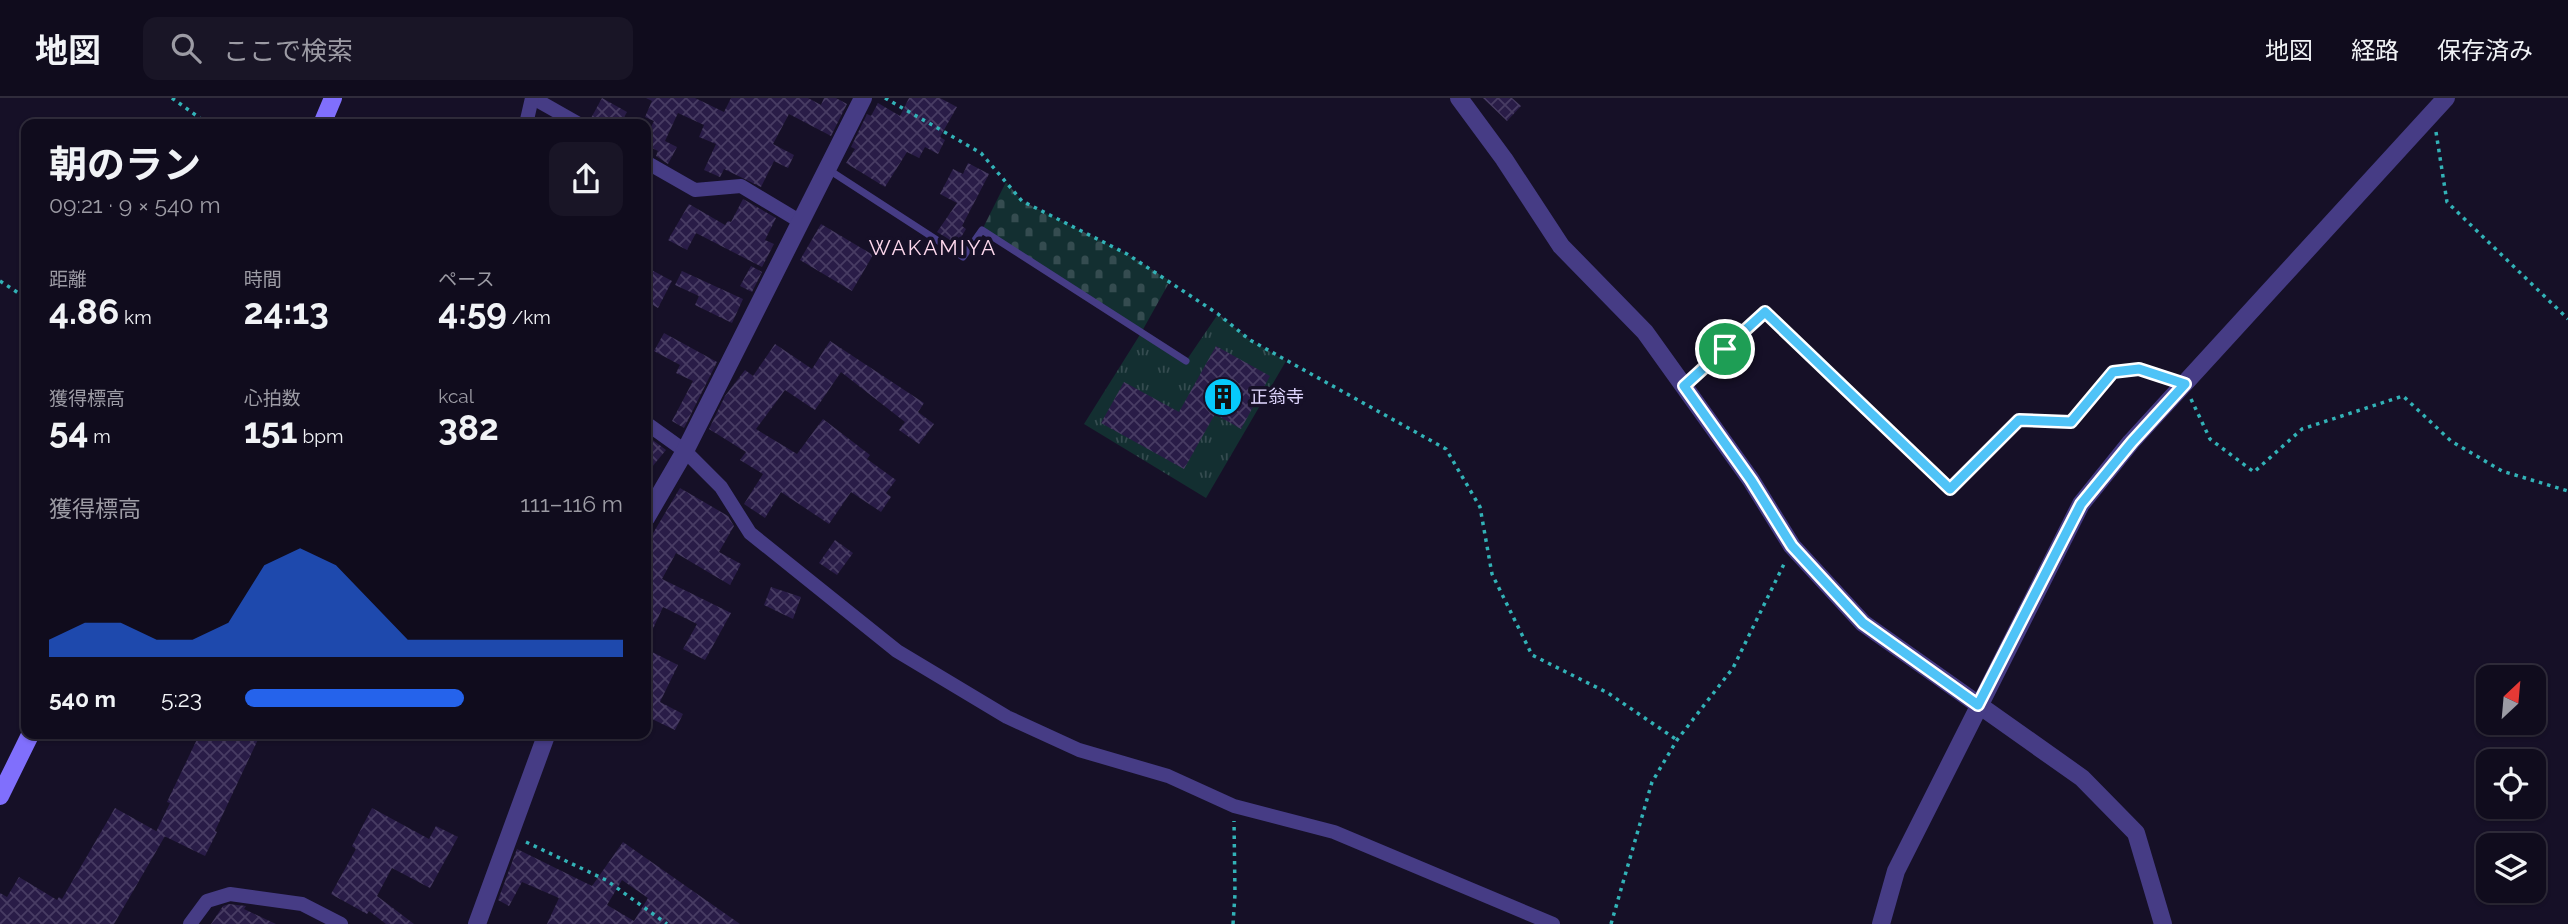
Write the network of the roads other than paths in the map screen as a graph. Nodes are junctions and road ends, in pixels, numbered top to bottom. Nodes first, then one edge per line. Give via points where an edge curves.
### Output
1 (333, 98) edge
2 (533, 98) edge
3 (863, 98) edge
4 (1459, 98) edge
5 (2446, 98) edge
6 (324, 119) edge
7 (527, 119) edge
8 (570, 119) edge
9 (651, 165) edge
10 (828, 170) junction
11 (801, 222) junction
12 (1186, 362) dead end
13 (651, 427) edge
14 (685, 451) junction
15 (651, 509) edge
16 (1978, 705) junction
17 (28, 739) edge
18 (545, 739) edge
19 (0, 796) edge
20 (190, 924) edge
21 (341, 924) edge
22 (477, 924) edge
23 (1553, 924) edge
24 (1881, 924) edge
25 (2163, 924) edge

1 - 6 main road
2 - 7 street
2 - 8 street
3 - 10 street
4 - 16 street via 1561,246 1645,332 1751,480 1792,546 1863,623
5 - 16 street via 2132,442 2081,504
9 - 11 street via 695,190 741,186
10 - 11 street
10 - 12 lane via 963,257 982,230
11 - 14 street
13 - 14 street
14 - 15 street
14 - 23 street via 721,487 750,533 897,651 1007,717 1079,750 1168,776 1234,806 1335,832
16 - 24 street via 1896,872
16 - 25 street via 2082,778 2136,833
17 - 19 main road
18 - 22 street
20 - 21 street via 208,901 230,894 302,904

